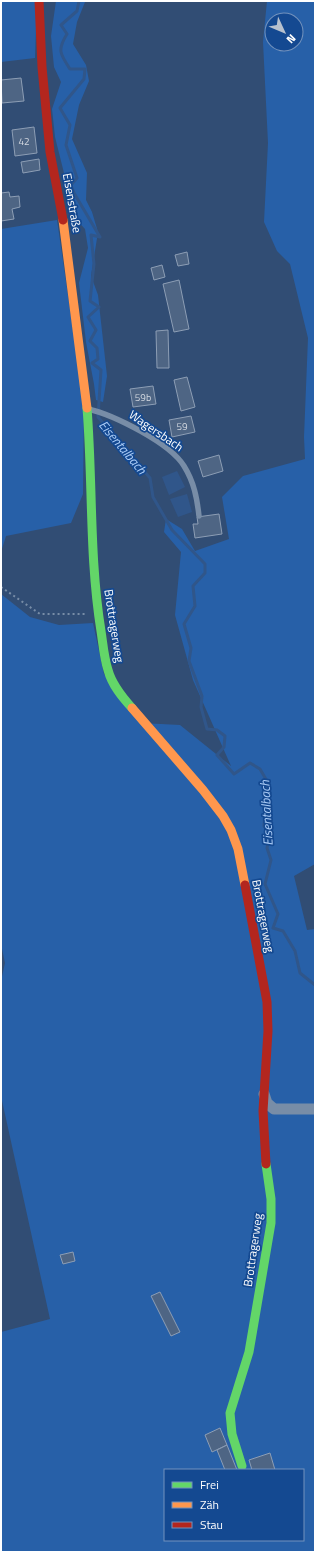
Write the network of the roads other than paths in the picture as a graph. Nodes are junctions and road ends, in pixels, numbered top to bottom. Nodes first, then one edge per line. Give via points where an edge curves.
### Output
1 (39, 1) edge
2 (94, 410) junction
3 (199, 516) dead end
4 (263, 1092) junction
5 (315, 1109) edge
6 (242, 1466) dead end

1 - 2 street, Eisenstraße via 50,152
2 - 3 lane, Wagersbach via 123,421 142,432 181,461 197,496
2 - 4 street, Brottragerweg via 90,446 91,533 98,614 108,670 124,699 223,816 238,849 267,1002 268,1031
4 - 5 street via 274,1109
4 - 6 street, Brottragerweg via 271,1223 248,1352 230,1413 232,1434

